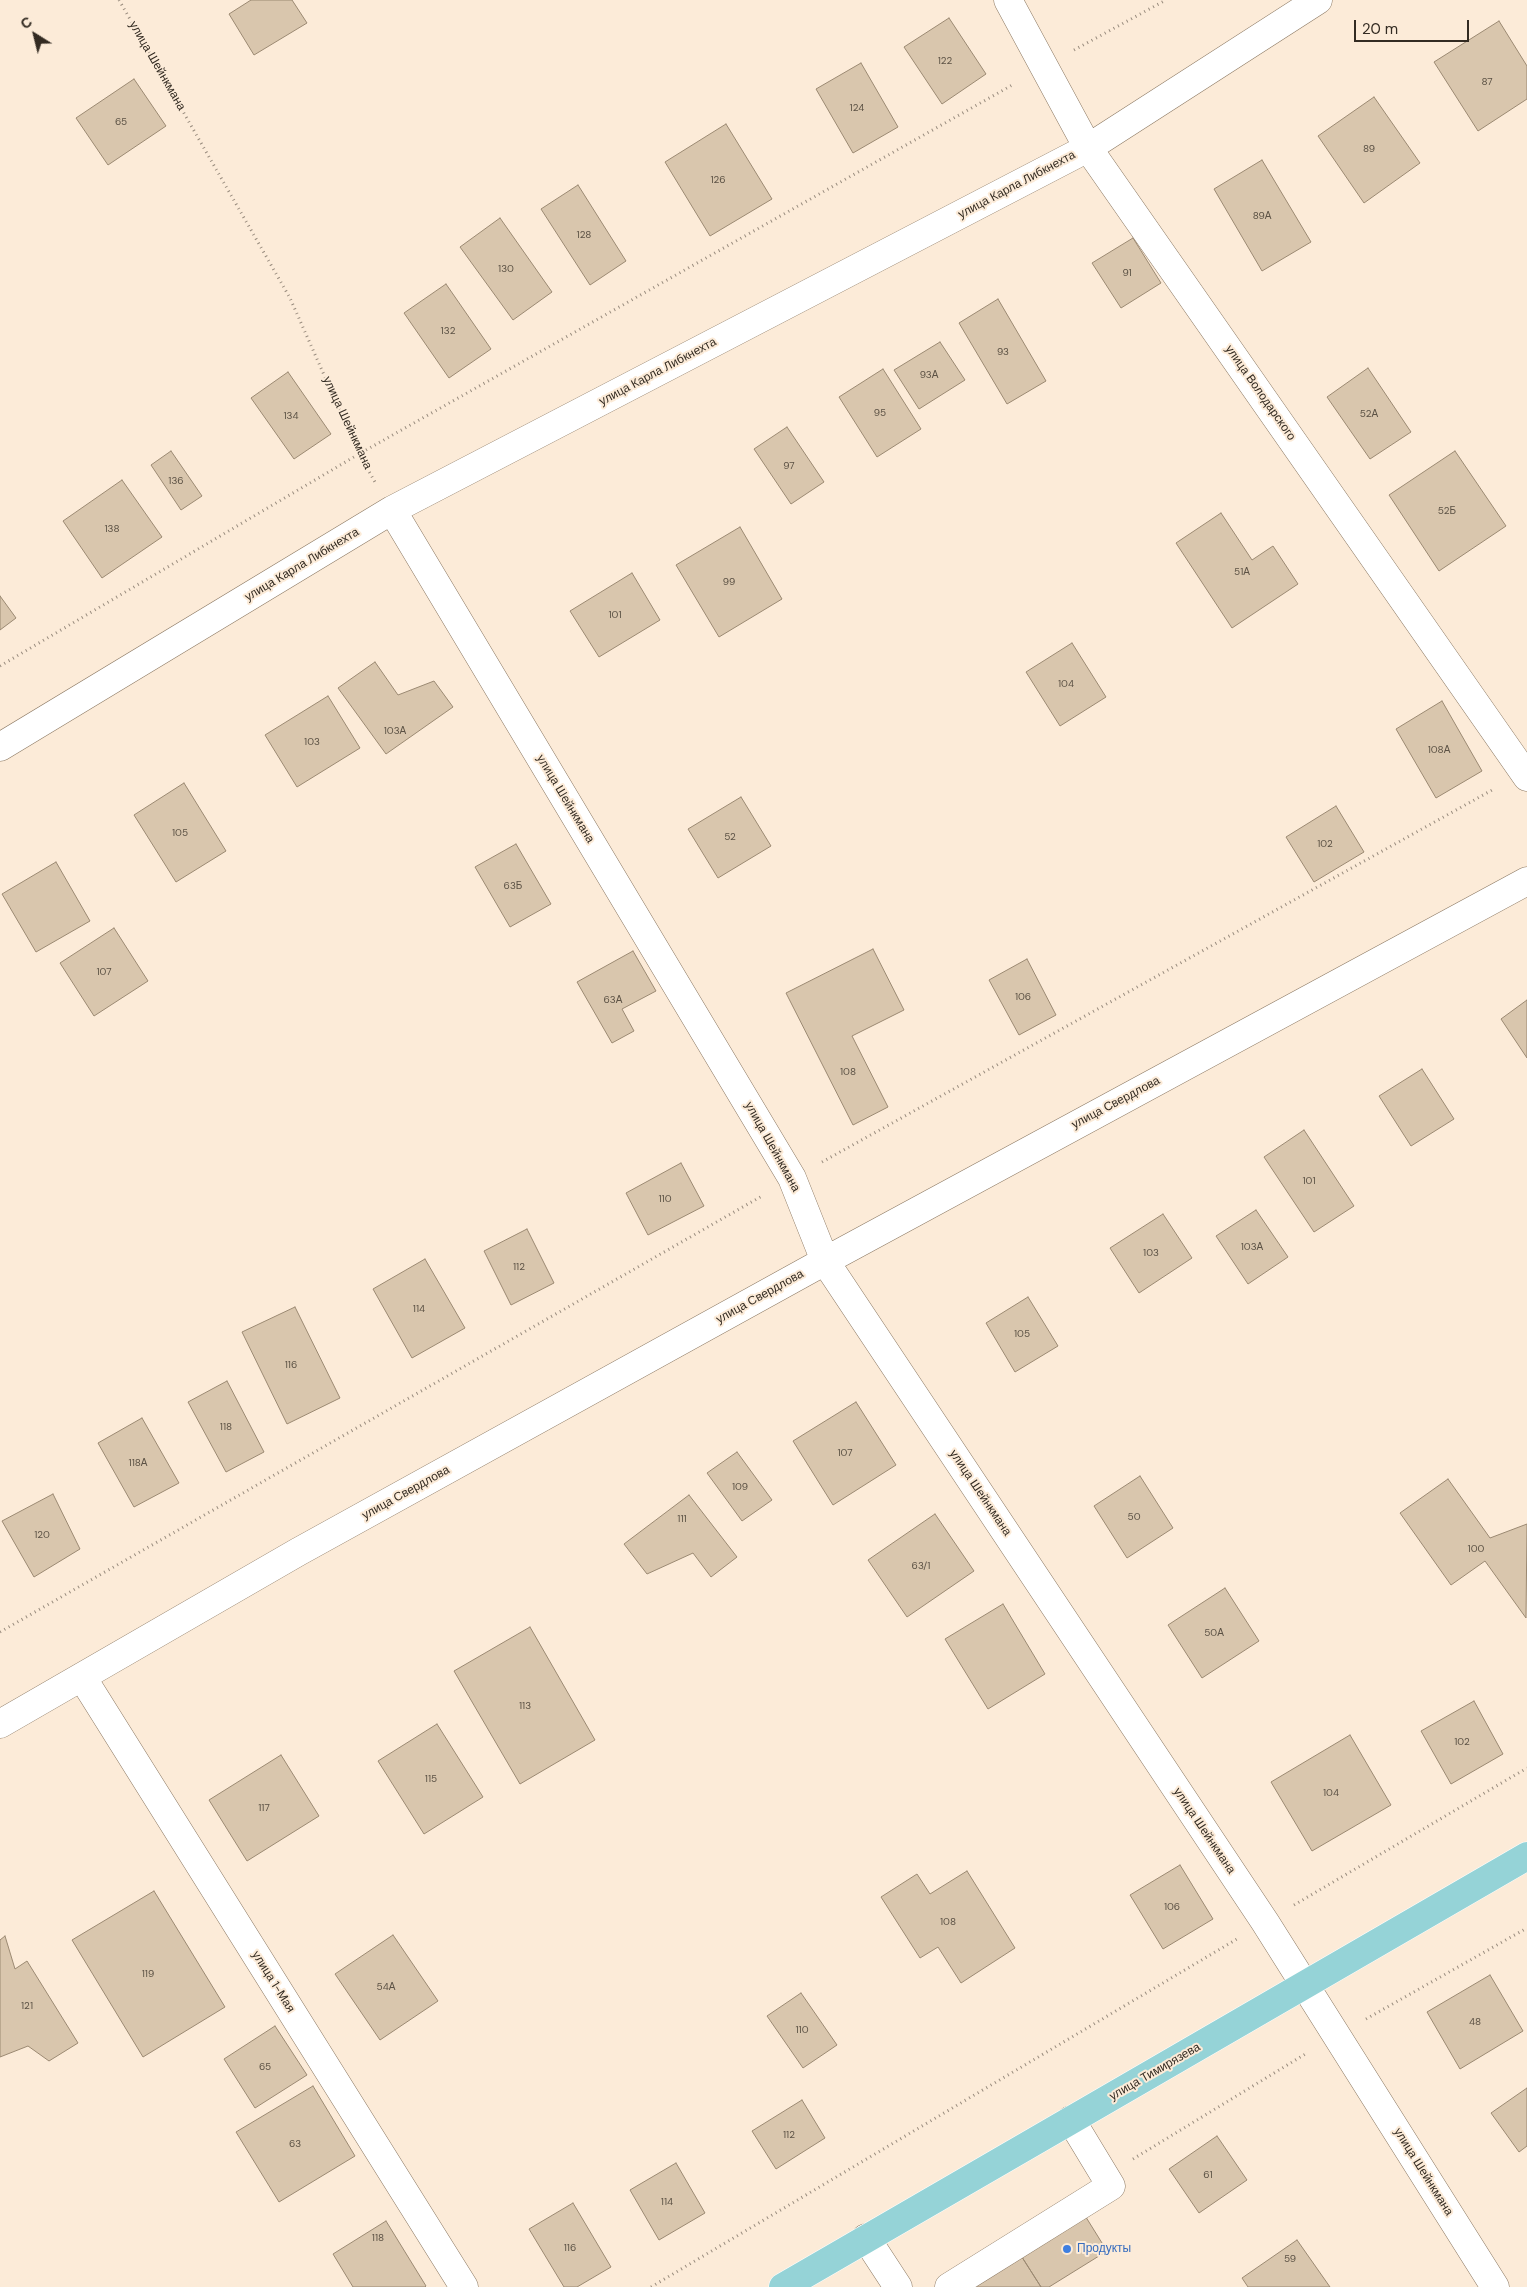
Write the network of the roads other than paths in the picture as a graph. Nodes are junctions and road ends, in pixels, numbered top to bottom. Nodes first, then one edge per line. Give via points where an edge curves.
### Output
1 (1008, 0) edge
2 (1318, 0) edge
3 (1088, 148) junction
4 (392, 510) junction
5 (0, 747) edge
6 (1527, 776) edge
7 (1527, 881) edge
8 (825, 1260) junction
9 (82, 1677) junction
10 (0, 1724) edge
11 (1527, 1856) edge
12 (1306, 1985) junction
13 (1071, 2120) junction
14 (866, 2238) junction
15 (464, 2287) edge
16 (783, 2287) edge
17 (898, 2287) edge
18 (949, 2287) edge
19 (1495, 2287) edge

1 - 3 street, улица Володарского
2 - 3 street, улица Карла Либкнехта
3 - 4 street, улица Карла Либкнехта
3 - 6 street, улица Володарского
4 - 5 street, улица Карла Либкнехта
4 - 8 street, улица Шейнкмана via 792,1178
7 - 8 street, улица Свердлова
8 - 9 street, улица Свердлова via 298,1552
8 - 12 street, улица Шейнкмана
9 - 10 street, улица Свердлова
9 - 15 street, улица 1-Мая
11 - 12 main road, улица Тимирязева
12 - 13 main road, улица Тимирязева
12 - 19 street, улица Шейнкмана
13 - 14 main road, улица Тимирязева
13 - 18 street via 1111,2186
14 - 16 main road, улица Тимирязева
14 - 17 street

